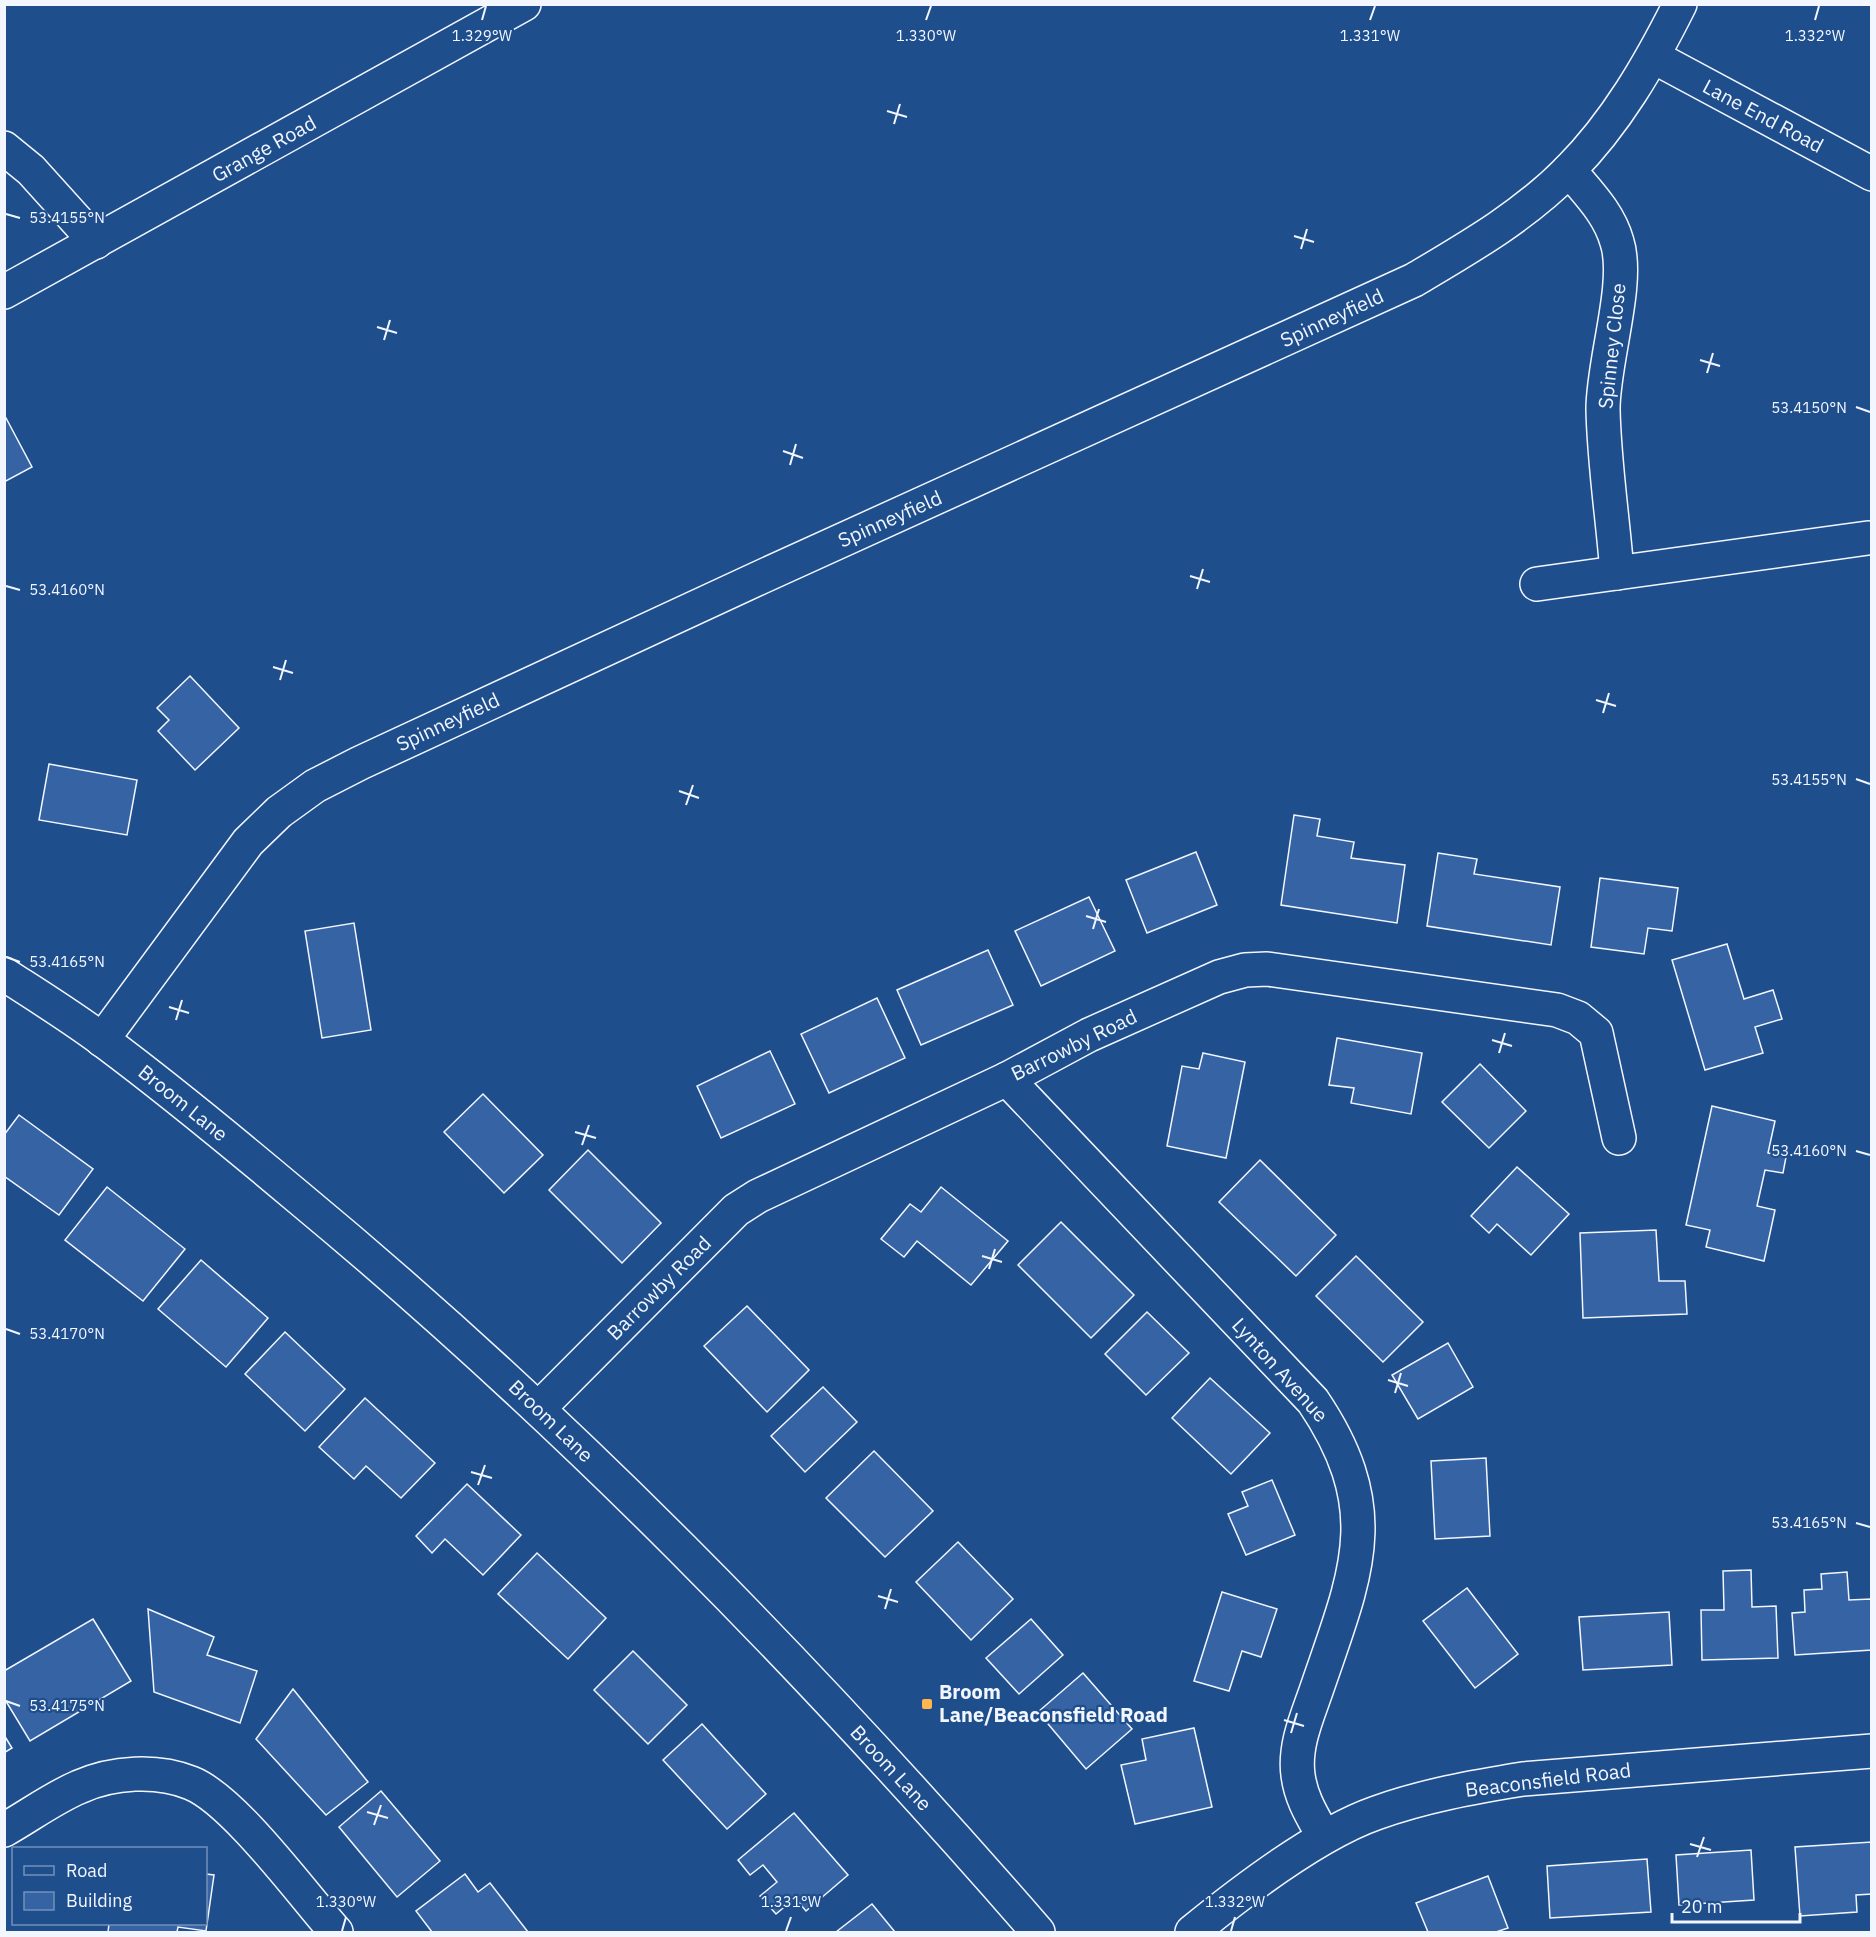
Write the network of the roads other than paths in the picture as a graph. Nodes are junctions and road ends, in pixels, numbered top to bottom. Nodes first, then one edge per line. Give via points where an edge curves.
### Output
1 (524, 4) edge
2 (1680, 4) edge
3 (1654, 57) junction
4 (4, 148) edge
5 (1569, 170) junction
6 (1872, 174) edge
7 (96, 242) junction
8 (4, 292) edge
9 (1868, 538) dead end
10 (1617, 573) junction
11 (1537, 584) dead end
12 (4, 974) edge
13 (102, 1040) junction
14 (1007, 1079) junction
15 (1619, 1138) dead end
16 (539, 1408) junction
17 (1872, 1751) edge
18 (4, 1830) edge
19 (1324, 1837) junction
20 (336, 1932) edge
21 (1038, 1932) edge
22 (1192, 1932) edge

1 - 7 street, Grange Road
2 - 3 street, Spinneyfield
3 - 5 street, Spinneyfield via 1608,126
3 - 6 street, Lane End Road
4 - 7 street via 31,170
5 - 10 street, Spinney Close via 1609,218 1618,244 1620,276 1604,409
5 - 13 street, Spinneyfield via 1532,204 1486,237 1414,280 748,583 315,786 279,812 248,842
7 - 8 street, Grange Road
9 - 10 street
10 - 11 street
12 - 13 street, Broom Lane
13 - 16 street, Broom Lane via 378,1263
14 - 15 street, Barrowby Road via 1089,1035 1219,977 1268,969 1557,1010 1578,1018 1596,1033
14 - 16 street, Barrowby Road via 758,1196 736,1210
14 - 19 street, Lynton Avenue via 1313,1401 1344,1453 1353,1483 1359,1550 1304,1727 1297,1772 1302,1798
16 - 21 street, Broom Lane via 689,1554 962,1845
17 - 19 street, Beaconsfield Road via 1513,1781 1421,1799 1375,1813
18 - 20 street via 79,1787 117,1775 156,1775 191,1783 228,1808
19 - 22 street, Beaconsfield Road

